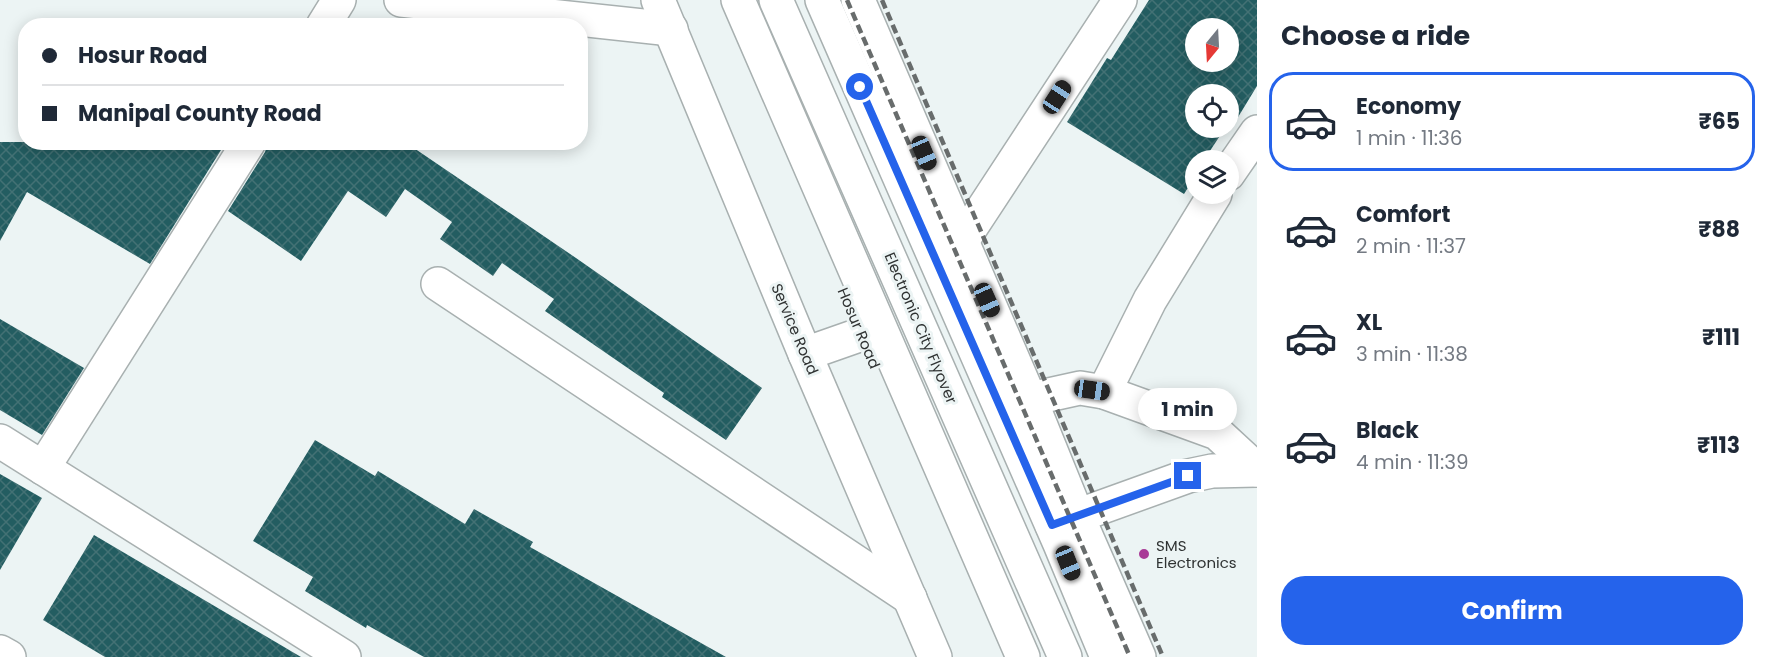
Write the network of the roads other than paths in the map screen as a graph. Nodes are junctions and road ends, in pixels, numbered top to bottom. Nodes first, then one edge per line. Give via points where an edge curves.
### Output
1 (339, 0) edge
2 (401, 0) edge
3 (718, 0) edge
4 (738, 0) edge
5 (776, 0) edge
6 (822, 0) edge
7 (858, 0) edge
8 (1120, 0) edge
9 (665, 15) edge
10 (327, 18) edge
11 (1257, 132) edge
12 (244, 150) edge
13 (1239, 158) edge
14 (1209, 204) edge
15 (962, 241) junction
16 (438, 284) dead end
17 (862, 334) junction
18 (805, 354) junction
19 (1104, 392) junction
20 (1030, 399) junction
21 (0, 441) edge
22 (43, 468) junction
23 (1257, 470) edge
24 (1064, 520) junction
25 (909, 598) junction
26 (0, 652) edge
27 (9, 657) edge
28 (344, 657) edge
29 (934, 657) edge
30 (1001, 657) edge
31 (1023, 657) edge
32 (1065, 657) edge
33 (1107, 657) edge
34 (1139, 657) edge

1 - 10 main road
2 - 9 main road
3 - 17 main road, Hosur Road
4 - 31 main road
5 - 32 main road, Electronic City Flyover
6 - 24 main road
7 - 15 main road
8 - 15 main road
9 - 18 main road, Service Road
11 - 13 main road
12 - 22 main road
14 - 19 main road via 1150,300
15 - 20 main road
16 - 25 main road
17 - 18 main road
17 - 30 main road, Hosur Road
18 - 25 main road, Service Road
19 - 20 main road via 1080,388
19 - 23 main road via 1217,433
20 - 24 main road
21 - 22 main road
22 - 28 main road
23 - 24 main road via 1188,476
24 - 33 main road
24 - 34 main road
25 - 29 main road, Service Road
26 - 27 main road

